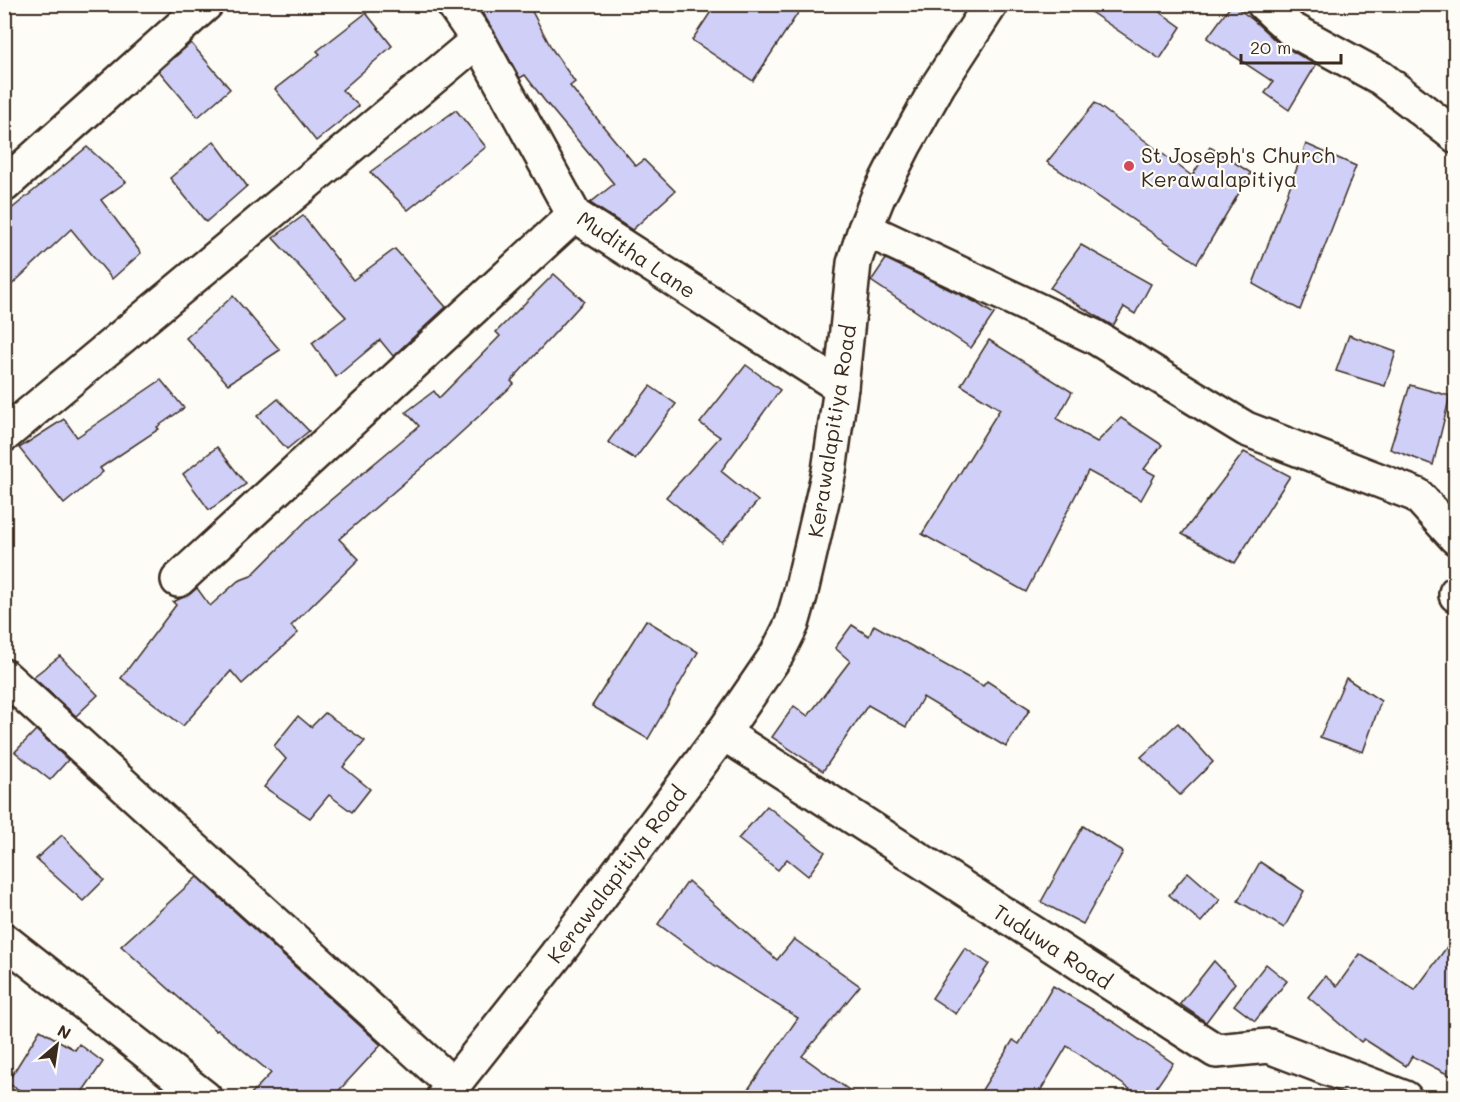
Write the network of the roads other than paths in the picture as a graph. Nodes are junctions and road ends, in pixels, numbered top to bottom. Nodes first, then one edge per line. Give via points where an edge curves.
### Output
1 (206, 4) edge
2 (453, 4) edge
3 (1264, 4) edge
4 (988, 6) edge
5 (478, 40) junction
6 (1455, 136) edge
7 (4, 185) edge
8 (574, 215) junction
9 (865, 229) junction
10 (841, 387) junction
11 (4, 435) edge
12 (1455, 538) edge
13 (178, 580) dead end
14 (4, 675) edge
15 (723, 733) junction
16 (4, 940) edge
17 (448, 1091) edge
18 (205, 1098) edge
19 (1405, 1098) edge

1 - 7 street
2 - 5 street, Muditha Lane
3 - 6 street via 1291,29 1381,78
4 - 9 street, Kerawalapitiya Road via 904,146
5 - 8 street, Muditha Lane
5 - 11 street
8 - 10 street, Muditha Lane
8 - 13 street
9 - 10 street, Kerawalapitiya Road via 855,263
9 - 12 street via 1095,337 1246,429 1417,495
10 - 15 street, Kerawalapitiya Road via 829,471 792,624 777,654
14 - 17 street
15 - 17 street, Kerawalapitiya Road
15 - 19 street, Tuduwa Road via 1216,1051 1269,1046
16 - 18 street

